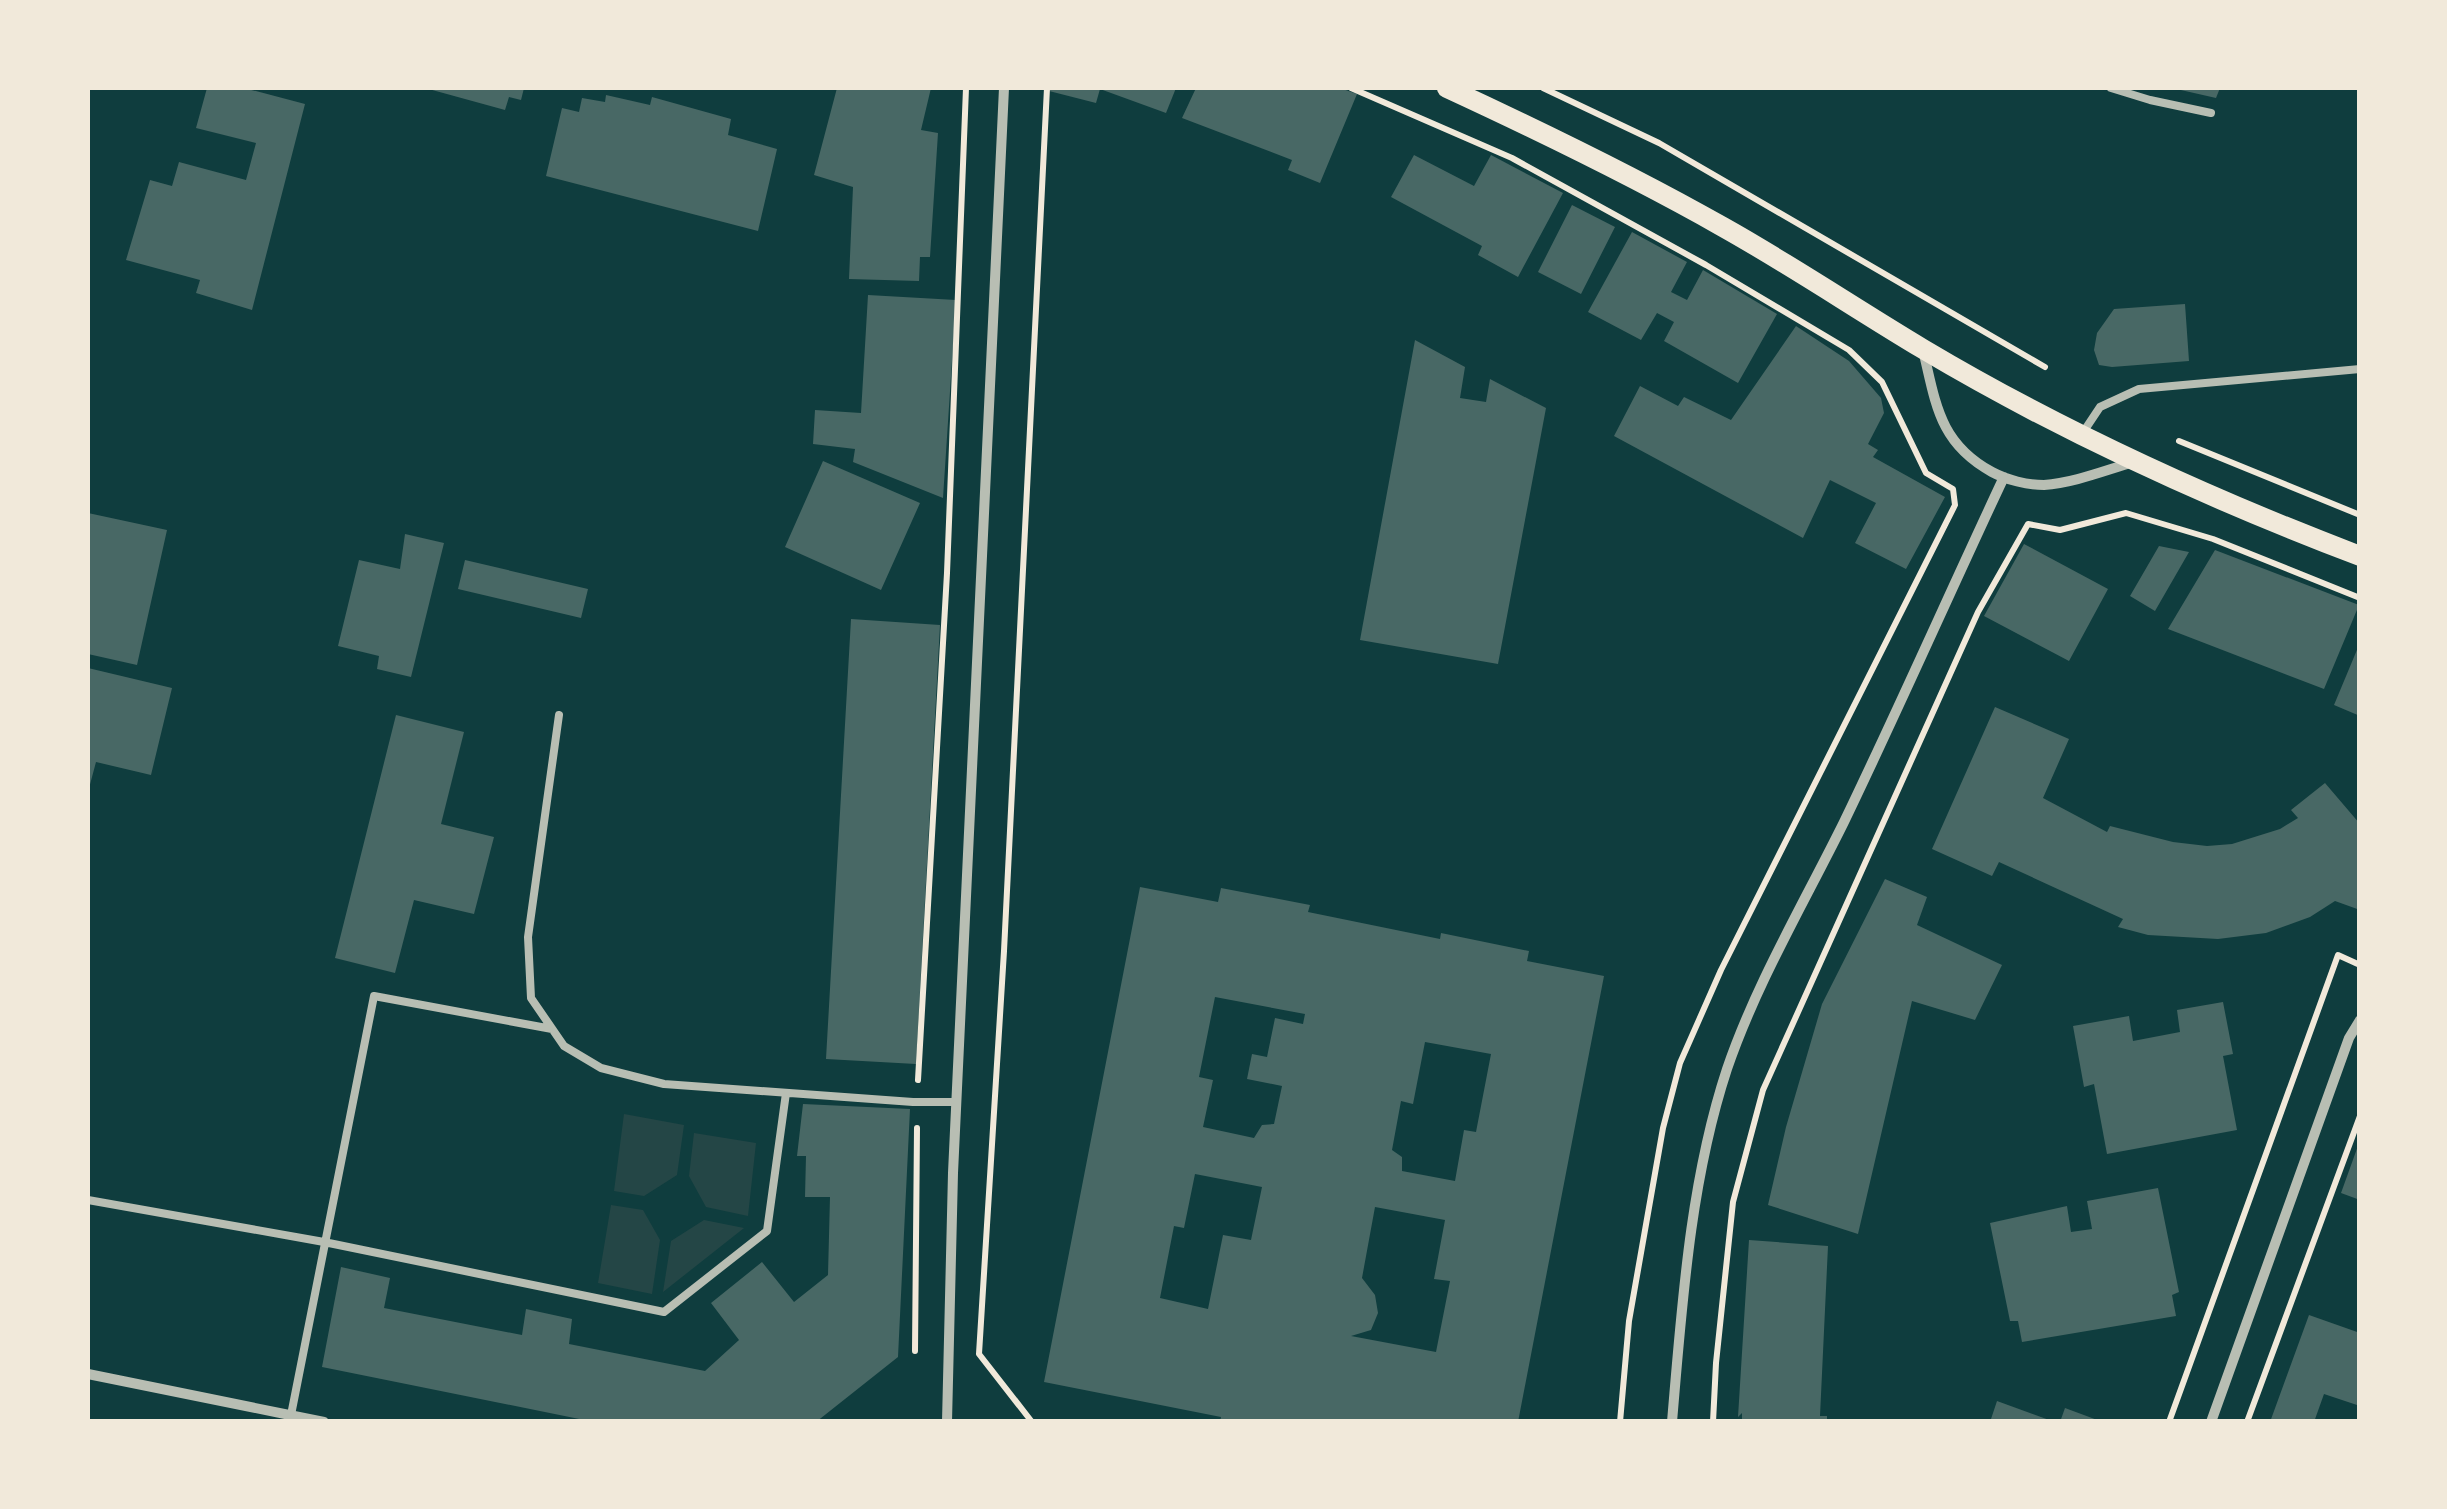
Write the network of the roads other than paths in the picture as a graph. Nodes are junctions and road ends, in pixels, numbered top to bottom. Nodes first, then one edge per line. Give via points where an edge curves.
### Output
1 (1004, 88) edge
2 (1447, 88) edge
3 (2111, 88) edge
4 (2212, 113) dead end
5 (1923, 349) junction
6 (2360, 369) edge
7 (2082, 434) junction
8 (2137, 462) junction
9 (2004, 477) junction
10 (2360, 556) edge
11 (560, 716) dead end
12 (2360, 1020) edge
13 (552, 1029) junction
14 (786, 1093) junction
15 (956, 1102) junction
16 (88, 1200) edge
17 (324, 1242) junction
18 (88, 1374) edge
19 (290, 1415) junction
20 (324, 1422) edge
21 (948, 1422) edge
22 (1672, 1422) edge
23 (2211, 1422) edge

1 - 15 street
2 - 5 main road via 1718,224
3 - 4 lane
5 - 7 main road
5 - 9 street via 1949,436
6 - 7 lane via 2138,389 2100,406
7 - 8 main road
8 - 9 street via 2045,485
8 - 10 main road
9 - 22 street via 1728,1068 1694,1217
11 - 13 lane via 528,937 531,998
12 - 23 street
13 - 14 lane via 564,1046 602,1068 664,1084
13 - 17 lane via 374,996
14 - 15 lane
14 - 17 lane via 767,1230 664,1312
15 - 21 street
16 - 17 lane
17 - 19 lane
18 - 19 street
19 - 20 street

